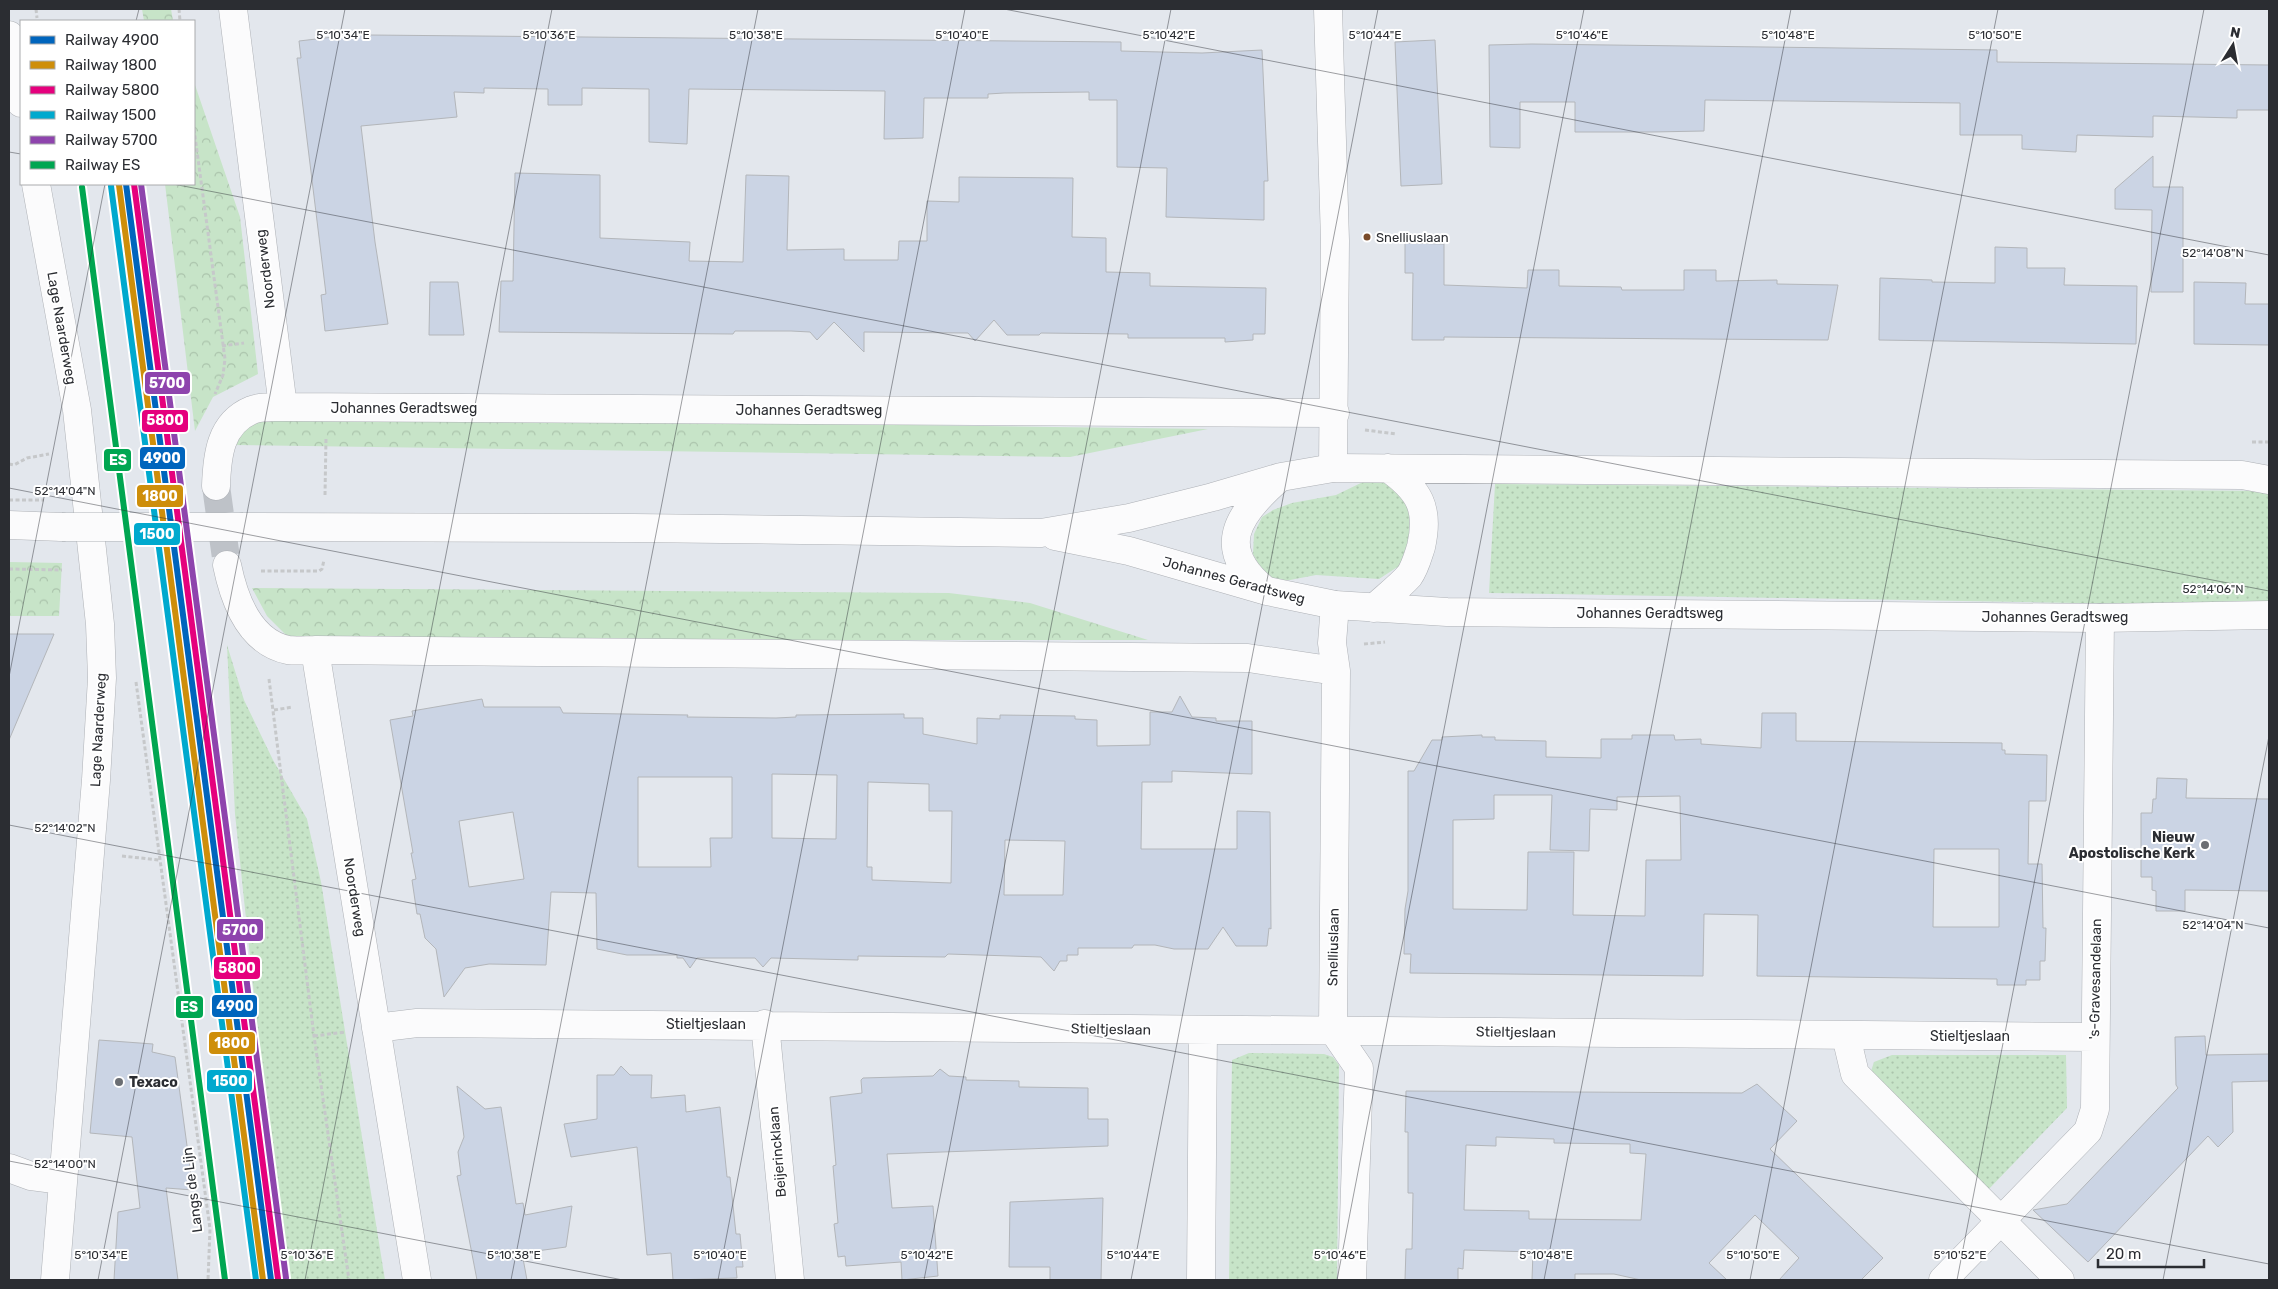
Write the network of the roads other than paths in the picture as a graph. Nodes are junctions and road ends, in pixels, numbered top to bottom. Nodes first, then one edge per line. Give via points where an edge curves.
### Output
1 (233, 9) edge
2 (1328, 9) edge
3 (9, 35) edge
4 (20, 97) edge
5 (36, 185) edge
6 (283, 407) junction
7 (1335, 421) junction
8 (1333, 468) junction
9 (1388, 468) junction
10 (1281, 477) junction
11 (2269, 480) edge
12 (216, 486) tunnel mouth
13 (9, 525) edge
14 (1041, 533) junction
15 (240, 568) tunnel mouth
16 (1267, 591) junction
17 (1335, 605) junction
18 (1374, 608) junction
19 (2269, 615) edge
20 (2100, 618) junction
21 (315, 650) junction
22 (1336, 671) junction
23 (765, 1024) junction
24 (376, 1028) junction
25 (1203, 1030) junction
26 (1333, 1030) junction
27 (1846, 1036) junction
28 (2094, 1037) junction
29 (9, 1168) edge
30 (62, 1180) junction
31 (2000, 1220) junction
32 (55, 1280) edge
33 (417, 1280) edge
34 (790, 1280) edge
35 (1201, 1280) edge
36 (1352, 1280) edge
37 (1943, 1280) edge
38 (2060, 1280) edge

1 - 6 street, Noorderweg
2 - 7 street via 1336,241
3 - 4 street
5 - 30 street, Lage Naarderweg via 77,410 98,606 102,678
6 - 7 street, Johannes Geradtsweg
6 - 12 street via 254,409 237,418 226,431
7 - 8 street
8 - 9 street, Johannes Geradtsweg
8 - 10 street, Johannes Geradtsweg
9 - 11 street, Johannes Geradtsweg via 2242,475
9 - 18 street via 1408,483 1420,501 1425,529 1419,555 1410,574
10 - 14 street, Johannes Geradtsweg via 1129,518
10 - 16 street via 1252,505 1240,521 1236,535 1241,566
13 - 14 street, Johannes Geradtsweg, bridge
14 - 16 street, Johannes Geradtsweg via 1129,551
15 - 21 street via 242,611 248,625 288,650
16 - 17 street, Johannes Geradtsweg
17 - 18 street, Johannes Geradtsweg
17 - 22 street, Snelliuslaan via 1332,643
18 - 20 street, Johannes Geradtsweg via 1447,612
19 - 20 street, Johannes Geradtsweg
20 - 28 street, 's-Gravesandelaan
21 - 22 street via 1248,658
21 - 24 street, Noorderweg
22 - 26 street, Snelliuslaan
23 - 24 street, Stieltjeslaan via 417,1023
23 - 25 street, Stieltjeslaan
23 - 34 street, Beijerincklaan
24 - 33 street, Noorderweg
25 - 26 street, Stieltjeslaan
25 - 35 street
26 - 27 street, Stieltjeslaan
26 - 36 street via 1359,1068
27 - 28 street, Stieltjeslaan
27 - 31 street via 1854,1074
28 - 31 street, 's-Gravesandelaan via 2095,1109 2088,1131
29 - 30 street via 31,1176
30 - 32 street, Lage Naarderweg
31 - 37 street, 's-Gravesandelaan
31 - 38 street

